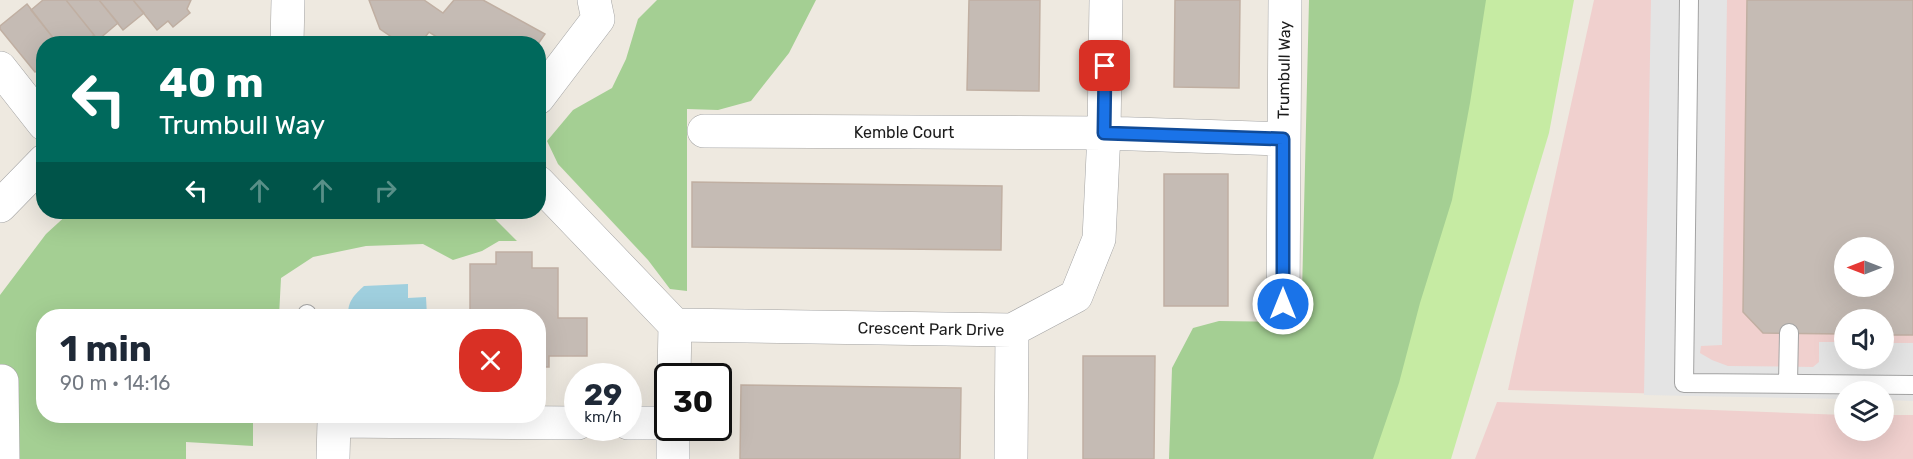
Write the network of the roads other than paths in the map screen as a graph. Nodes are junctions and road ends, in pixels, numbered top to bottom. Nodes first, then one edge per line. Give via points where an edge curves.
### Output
1 (288, 0) edge
2 (594, 0) edge
3 (1106, 0) edge
4 (1285, 0) edge
5 (1689, 0) edge
6 (287, 36) edge
7 (0, 68) edge
8 (546, 88) edge
9 (36, 114) edge
10 (704, 130) dead end
11 (1104, 133) junction
12 (1283, 139) junction
13 (36, 169) edge
14 (546, 190) edge
15 (0, 206) edge
16 (1283, 304) dead end
17 (675, 325) junction
18 (1012, 330) junction
19 (1789, 333) dead end
20 (674, 363) edge
21 (2, 381) dead end
22 (1788, 383) junction
23 (1913, 385) edge
24 (546, 422) edge
25 (331, 423) edge
26 (564, 423) edge
27 (674, 441) edge
28 (3, 459) edge
29 (333, 459) edge
30 (673, 459) edge
31 (1011, 459) edge

1 - 6 street
2 - 8 street via 598,20
3 - 11 street, Crescent Park Drive
4 - 12 street, Trumbull Way
5 - 22 lane via 1684,383
7 - 9 street
10 - 11 street, Kemble Court
11 - 12 street, Trumbull Way
11 - 18 street, Crescent Park Drive via 1099,239 1076,296
12 - 16 street, Trumbull Way
13 - 15 street
14 - 17 street
17 - 18 street, Crescent Park Drive
17 - 20 street
18 - 31 street
19 - 22 lane
21 - 28 street
22 - 23 lane
24 - 26 street
25 - 29 street
27 - 30 street

